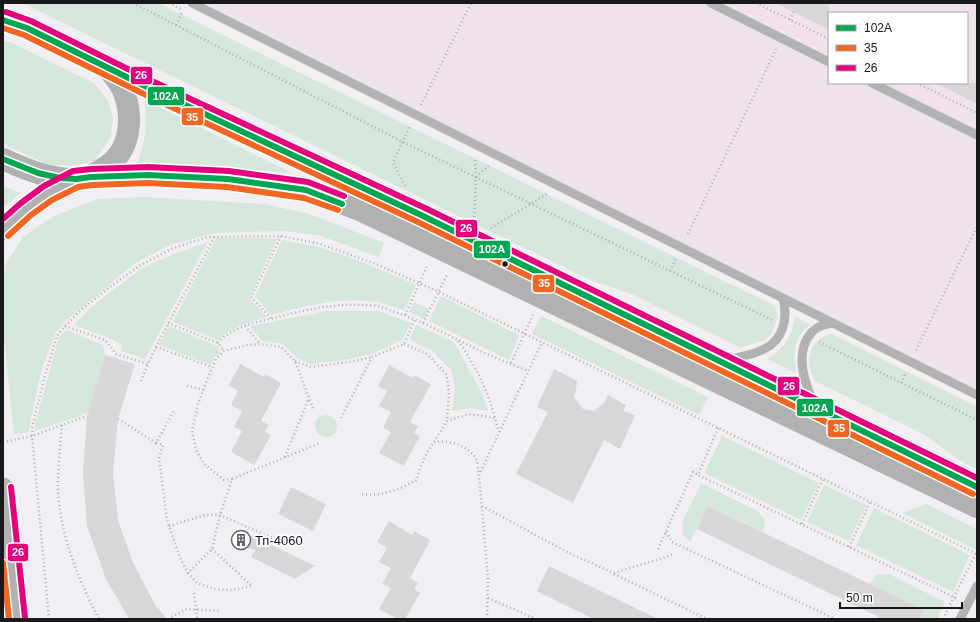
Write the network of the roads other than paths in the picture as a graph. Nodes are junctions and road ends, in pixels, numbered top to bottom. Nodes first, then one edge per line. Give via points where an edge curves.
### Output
1 (192, 3) edge
2 (711, 3) edge
3 (3, 16) edge
4 (3, 20) edge
5 (27, 28) junction
6 (828, 62) edge
7 (106, 65) junction
8 (874, 84) edge
9 (977, 135) edge
10 (3, 159) edge
11 (83, 178) junction
12 (3, 230) edge
13 (783, 298) junction
14 (833, 323) junction
15 (721, 362) junction
16 (977, 395) edge
17 (816, 408) junction
18 (977, 487) edge
19 (3, 488) edge
20 (977, 507) edge
21 (977, 586) edge
22 (17, 619) edge
23 (960, 619) edge

1 - 13 lane
2 - 6 lane
3 - 5 main road
4 - 5 main road
5 - 7 main road
7 - 11 main road via 122,89 129,112 130,131 124,146 111,164
7 - 15 main road via 150,89 421,215
8 - 9 lane
10 - 11 main road via 38,173
11 - 12 street via 48,193
11 - 20 main road via 148,175 228,179 306,190 362,211
13 - 14 lane
13 - 15 lane via 786,309 784,326 772,344 764,350
14 - 16 lane
14 - 17 lane via 815,329 808,337 802,352 802,368
15 - 17 main road
17 - 18 main road
19 - 22 street
21 - 23 lane

